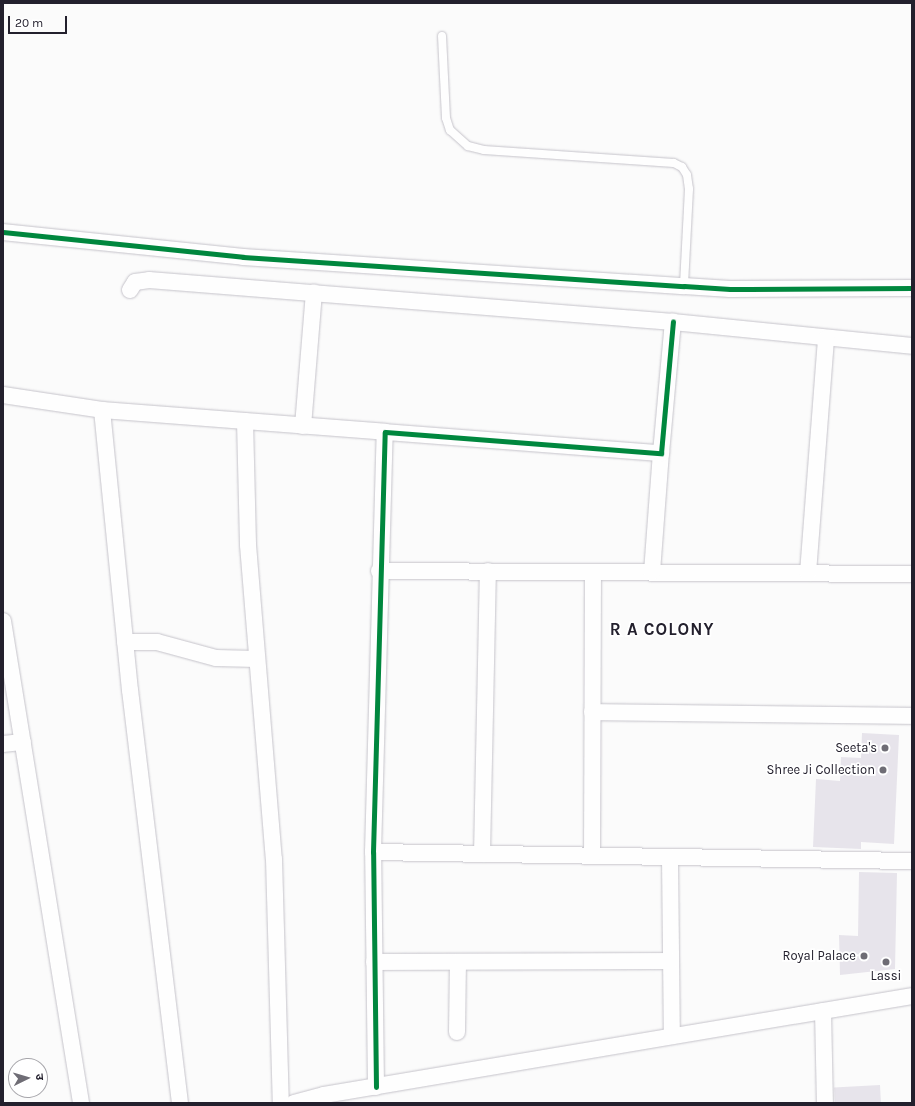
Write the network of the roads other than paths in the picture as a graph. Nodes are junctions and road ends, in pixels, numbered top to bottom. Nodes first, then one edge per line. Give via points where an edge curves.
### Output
1 (442, 36) dead end
2 (3, 232) edge
3 (684, 286) junction
4 (912, 288) edge
5 (130, 290) dead end
6 (314, 292) junction
7 (673, 322) junction
8 (826, 339) junction
9 (912, 346) edge
10 (3, 395) edge
11 (102, 410) junction
12 (245, 421) junction
13 (303, 426) junction
14 (385, 432) junction
15 (660, 454) junction
16 (379, 571) junction
17 (488, 571) junction
18 (593, 572) junction
19 (652, 572) junction
20 (808, 573) junction
21 (912, 574) edge
22 (3, 621) edge
23 (125, 642) junction
24 (256, 659) junction
25 (592, 712) junction
26 (912, 716) edge
27 (22, 742) junction
28 (3, 744) edge
29 (373, 852) junction
30 (482, 854) junction
31 (592, 856) junction
32 (670, 857) junction
33 (912, 861) edge
34 (670, 961) junction
35 (374, 962) junction
36 (458, 962) junction
37 (912, 996) edge
38 (823, 1011) junction
39 (457, 1032) dead end
40 (672, 1036) junction
41 (376, 1087) junction
42 (324, 1099) edge
43 (81, 1103) edge
44 (180, 1103) edge
45 (281, 1103) edge
46 (294, 1103) edge
47 (825, 1103) edge

1 - 3 lane via 446,118 450,130 468,146 484,150 674,163 682,167 687,175 689,188
2 - 3 street via 243,257
3 - 4 street via 730,289
5 - 6 street via 135,282 149,280
6 - 7 street
6 - 13 street
7 - 8 street
7 - 15 street
8 - 9 street
8 - 20 street
10 - 11 street
11 - 12 street
11 - 23 street
12 - 13 street
12 - 24 street via 248,545
13 - 14 street
14 - 15 street
14 - 16 street
15 - 19 street
16 - 17 street
16 - 29 street
17 - 18 street
17 - 30 street
18 - 19 street
18 - 25 street
19 - 20 street
20 - 21 street
22 - 27 street
23 - 24 street via 157,642 216,658
23 - 44 street
24 - 45 street via 274,859
25 - 26 street
25 - 31 street
27 - 28 street
27 - 43 street
29 - 30 street
29 - 35 street
30 - 31 street
31 - 32 street
32 - 33 street
32 - 34 street
34 - 36 street
34 - 40 street
35 - 36 street
35 - 41 street
36 - 39 street
37 - 38 street
38 - 40 street
38 - 47 street
40 - 41 street
41 - 42 street
42 - 46 street

